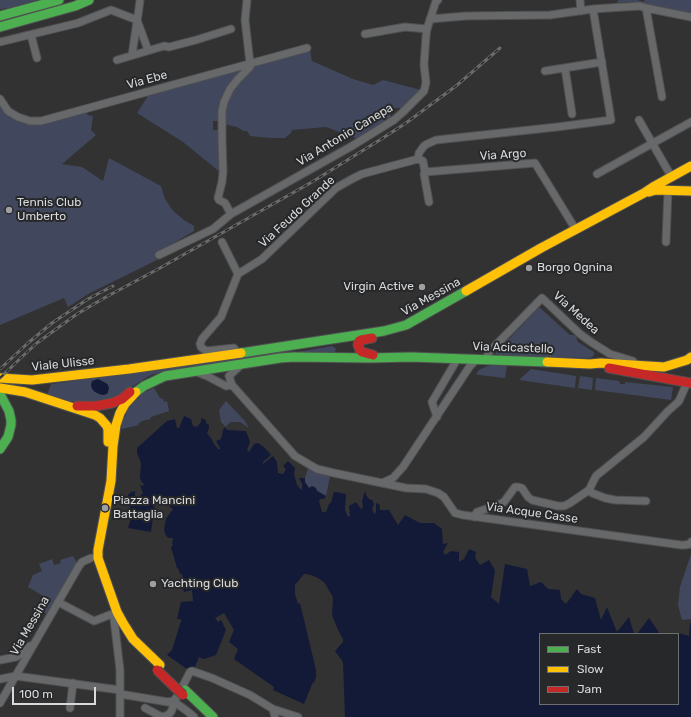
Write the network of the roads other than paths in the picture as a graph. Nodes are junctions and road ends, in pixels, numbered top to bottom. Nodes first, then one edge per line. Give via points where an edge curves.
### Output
1 (59, 0) edge
2 (89, 0) edge
3 (140, 0) edge
4 (247, 0) edge
5 (438, 0) edge
6 (580, 0) edge
7 (646, 8) junction
8 (593, 9) junction
9 (581, 10) junction
10 (0, 16) edge
11 (691, 17) edge
12 (430, 19) junction
13 (137, 20) junction
14 (0, 27) edge
15 (231, 29) dead end
16 (427, 29) junction
17 (365, 34) dead end
18 (31, 35) junction
19 (0, 42) edge
20 (307, 48) dead end
21 (148, 50) junction
22 (132, 55) junction
23 (37, 58) dead end
24 (117, 60) dead end
25 (602, 62) junction
26 (250, 63) junction
27 (565, 68) junction
28 (545, 71) dead end
29 (662, 97) dead end
30 (0, 99) edge
31 (572, 114) dead end
32 (639, 120) dead end
33 (691, 122) edge
34 (652, 143) junction
35 (418, 159) junction
36 (691, 166) edge
37 (426, 172) junction
38 (597, 174) dead end
39 (672, 176) junction
40 (668, 190) junction
41 (691, 191) edge
42 (644, 193) junction
43 (429, 202) dead end
44 (232, 214) junction
45 (576, 230) junction
46 (222, 242) dead end
47 (666, 242) dead end
48 (159, 255) dead end
49 (238, 274) junction
50 (384, 331) junction
51 (285, 347) junction
52 (606, 351) junction
53 (237, 353) junction
54 (691, 357) edge
55 (333, 358) junction
56 (386, 358) junction
57 (452, 358) junction
58 (481, 359) junction
59 (242, 363) junction
60 (601, 363) junction
61 (590, 364) junction
62 (656, 366) junction
63 (129, 369) joint
64 (194, 371) junction
65 (165, 376) junction
66 (0, 378) edge
67 (687, 384) edge
68 (232, 385) junction
69 (0, 388) edge
70 (0, 394) edge
71 (68, 406) junction
72 (437, 417) junction
73 (0, 449) edge
74 (382, 483) junction
75 (589, 490) junction
76 (646, 501) dead end
77 (474, 517) junction
78 (690, 543) edge
79 (92, 558) junction
80 (98, 567) junction
81 (58, 602) junction
82 (113, 616) junction
83 (36, 641) junction
84 (16, 657) junction
85 (0, 660) edge
86 (22, 665) junction
87 (158, 667) junction
88 (16, 676) junction
89 (0, 679) edge
90 (73, 683) junction
91 (120, 692) junction
92 (179, 696) junction
93 (0, 703) edge
94 (70, 708) dead end
95 (146, 708) dead end
96 (273, 709) junction
97 (120, 717) edge
98 (194, 717) edge
99 (205, 717) edge
100 (213, 717) edge
101 (275, 717) edge
102 (298, 717) edge

1 - 10 main road
2 - 14 main road
3 - 13 street
4 - 26 street via 245,20
5 - 12 street, Via Antonio Canepa
6 - 9 street
7 - 8 street via 630,6
7 - 11 street
7 - 29 street
8 - 9 street
8 - 25 street
9 - 12 street via 550,15
12 - 16 street, Via Antonio Canepa
13 - 18 street via 111,10 78,23
13 - 21 street
13 - 22 street
15 - 21 street via 196,40
16 - 17 street via 405,27
16 - 44 street, Via Antonio Canepa via 425,87 404,112 364,139
18 - 19 street
18 - 23 street
20 - 26 street, Via Ebe
21 - 22 street
22 - 24 street
25 - 27 street
25 - 35 street via 611,120 436,140 424,146
26 - 30 street, Via Ebe via 41,121 18,117 8,110
26 - 44 street via 250,67 230,89 223,106 223,172 218,198
27 - 28 street
27 - 31 street
32 - 34 street
33 - 34 street
34 - 38 street
34 - 39 street
35 - 37 street via 423,161
35 - 49 street, Via Feudo Grande via 362,174 336,188 262,259
36 - 39 main road, Via Messina
37 - 43 street via 424,174
37 - 45 street, Via Argo via 535,163
39 - 42 main road, Via Messina
40 - 41 main road
40 - 42 main road
40 - 47 street
42 - 45 main road, Via Messina
44 - 48 street, Via Antonio Canepa via 213,229
45 - 50 main road, Via Messina via 406,325
46 - 49 street
49 - 53 street via 221,317 200,344 206,351 234,348
50 - 51 main road, Via Messina
50 - 56 main road via 377,337 359,341 358,345 362,352
51 - 53 main road, Via Messina
51 - 55 main road via 297,349 333,343 339,348
52 - 58 street, Via Medea via 580,334 542,298
52 - 60 street
52 - 62 street
53 - 63 main road, Via Messina
54 - 62 main road via 664,367
55 - 56 main road, Via Acicastello
55 - 59 main road via 280,358
56 - 57 main road, Via Acicastello
57 - 58 main road, Via Acicastello
57 - 72 street via 455,363 432,402
58 - 61 main road, Via Acicastello
58 - 72 street via 470,366
59 - 64 main road
59 - 68 street via 229,376
60 - 61 main road
60 - 62 main road
61 - 67 main road, Via Acicastello
63 - 66 main road, Viale Ulisse via 32,380
64 - 65 main road
64 - 68 street via 226,386
65 - 71 main road via 143,382 122,399 112,403
65 - 80 main road via 139,390 120,413 116,425 111,481 98,550
67 - 75 street via 679,401 644,437 596,476
68 - 74 street, Via Acque Casse via 295,456 307,464 317,469
69 - 71 main road via 25,392
70 - 73 main road via 10,411 11,420 8,437
71 - 79 main road via 100,418 108,430 106,463 91,551
72 - 74 street via 403,468 393,478
74 - 77 street, Via Acque Casse via 438,493 455,513
75 - 76 street via 610,499
75 - 77 street via 570,503 558,506 532,500 522,488 515,487 504,502 477,512
77 - 78 street, Via Acque Casse via 681,545
79 - 80 main road
79 - 81 street, Via Messina via 82,562
80 - 82 main road
80 - 87 main road via 128,632
81 - 82 street via 94,621
81 - 83 street, Via Messina
82 - 87 main road via 118,629 129,643
82 - 91 street via 120,670
83 - 84 street
83 - 86 street, Via Messina
84 - 85 street
84 - 86 street
86 - 88 street, Via Messina
87 - 92 main road, bridge
88 - 89 street
88 - 90 street
88 - 93 street, Via Messina
90 - 91 street
90 - 94 street
91 - 92 street via 168,702
91 - 97 street
92 - 95 street via 168,715 162,717
92 - 96 street via 192,671 250,695
92 - 98 street via 187,711
92 - 99 main road
92 - 100 main road
96 - 101 street
96 - 102 street

